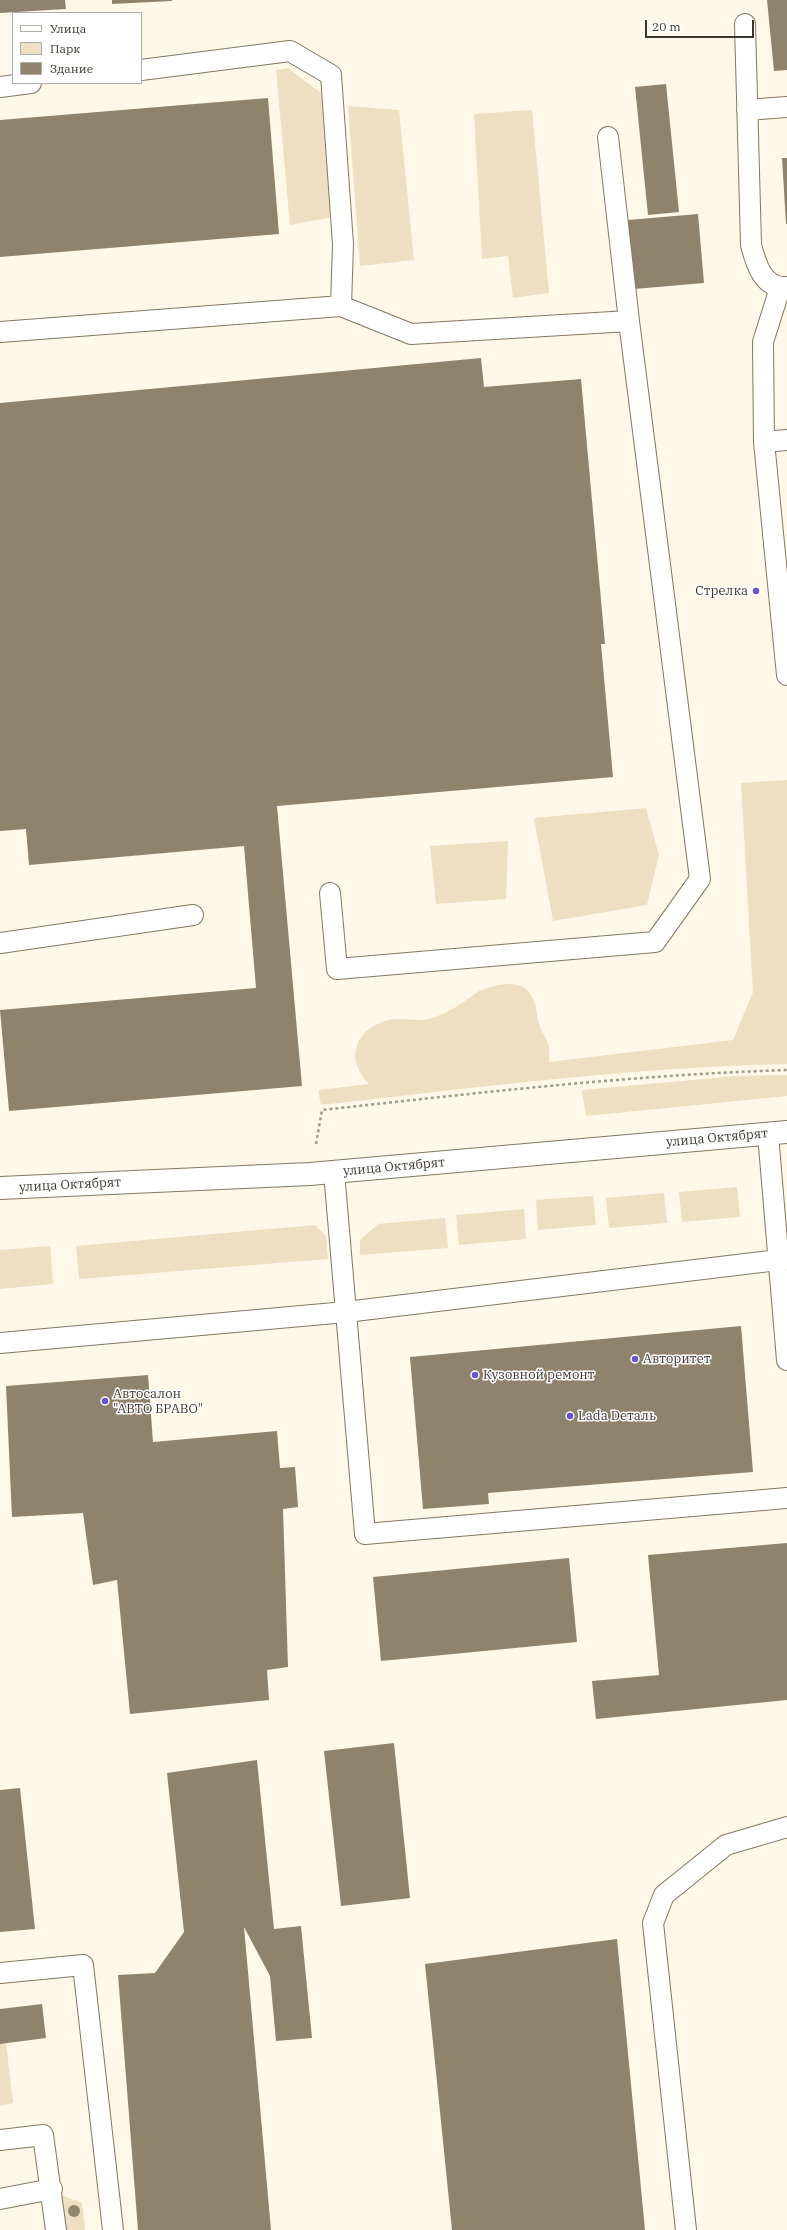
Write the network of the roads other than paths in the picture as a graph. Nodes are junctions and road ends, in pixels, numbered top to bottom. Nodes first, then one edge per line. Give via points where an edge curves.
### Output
1 (745, 24) dead end
2 (142, 70) edge
3 (23, 84) edge
4 (0, 87) edge
5 (787, 107) edge
6 (747, 110) junction
7 (608, 137) dead end
8 (783, 288) edge
9 (341, 306) junction
10 (629, 321) junction
11 (0, 332) edge
12 (787, 440) edge
13 (764, 442) junction
14 (787, 675) edge
15 (330, 893) dead end
16 (193, 915) dead end
17 (0, 943) edge
18 (778, 1133) edge
19 (334, 1172) junction
20 (0, 1188) edge
21 (783, 1260) edge
22 (346, 1312) junction
23 (0, 1343) edge
24 (787, 1360) edge
25 (787, 1498) edge
26 (787, 1827) edge
27 (0, 1974) edge
28 (0, 2140) edge
29 (52, 2189) junction
30 (0, 2199) edge
31 (56, 2230) edge
32 (113, 2230) edge
33 (686, 2230) edge

1 - 6 lane
2 - 9 lane via 290,51 331,75 343,244
3 - 4 lane
5 - 6 lane
6 - 8 lane via 751,244 756,263 765,280
7 - 10 lane
8 - 13 lane via 763,342
9 - 10 lane via 411,334
9 - 11 lane
10 - 15 lane via 700,879 655,942 337,969
12 - 13 lane
13 - 14 lane
16 - 17 lane
18 - 19 street, улица Октябрят
18 - 21 lane
19 - 20 street, улица Октябрят
19 - 22 lane
21 - 22 lane
21 - 24 lane
22 - 23 lane
22 - 25 lane via 365,1534
26 - 33 lane via 726,1845 664,1896 653,1923
27 - 32 lane via 83,1965
28 - 29 lane via 43,2135
29 - 30 lane
29 - 31 lane

